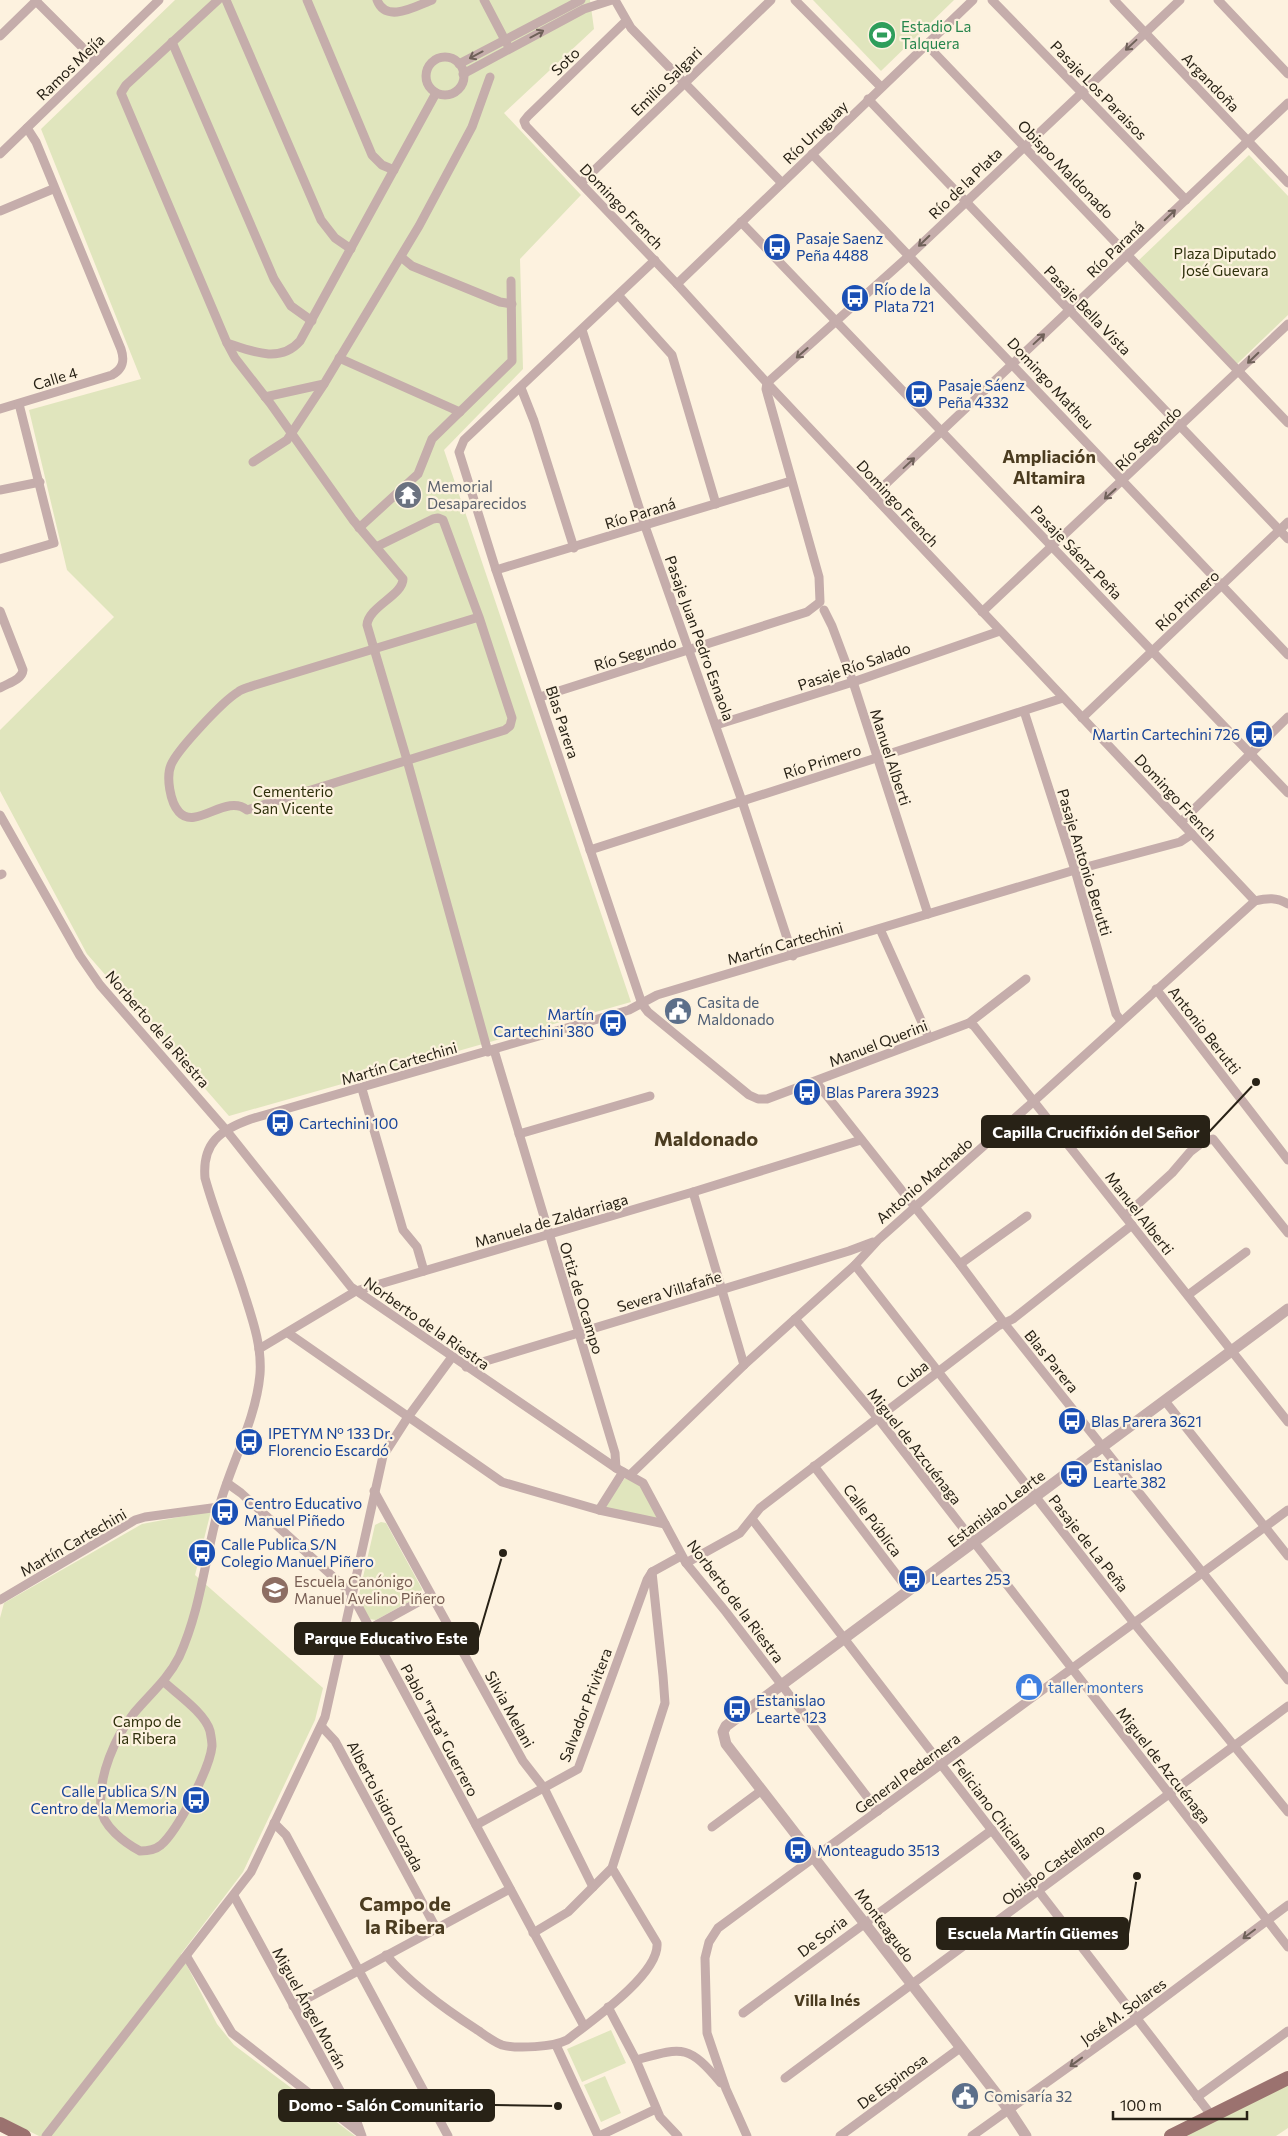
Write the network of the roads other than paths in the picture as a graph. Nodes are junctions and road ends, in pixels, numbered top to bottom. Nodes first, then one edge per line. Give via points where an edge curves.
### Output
1 (36, 0) edge
2 (159, 0) edge
3 (218, 0) edge
4 (226, 0) edge
5 (307, 0) edge
6 (377, 0) edge
7 (432, 0) edge
8 (484, 0) edge
9 (581, 0) edge
10 (614, 0) edge
11 (771, 0) edge
12 (795, 0) edge
13 (973, 0) edge
14 (992, 0) edge
15 (1114, 0) edge
16 (1180, 0) edge
17 (1218, 0) edge
18 (626, 21) junction
19 (1145, 32) junction
20 (0, 36) edge
21 (504, 40) junction
22 (172, 42) junction
23 (926, 44) junction
24 (510, 49) junction
25 (96, 61) junction
26 (459, 64) junction
27 (463, 74) junction
28 (1288, 74) edge
29 (490, 77) dead end
30 (685, 83) junction
31 (880, 88) junction
32 (1082, 92) junction
33 (436, 93) junction
34 (868, 99) junction
35 (1288, 103) edge
36 (524, 121) joint
37 (27, 128) junction
38 (1248, 141) junction
39 (1024, 146) junction
40 (0, 154) edge
41 (812, 154) junction
42 (394, 170) junction
43 (581, 183) junction
44 (782, 183) junction
45 (1288, 184) edge
46 (54, 189) junction
47 (1186, 200) junction
48 (966, 202) junction
49 (0, 211) edge
50 (741, 222) junction
51 (351, 249) junction
52 (1129, 254) junction
53 (910, 255) junction
54 (401, 257) junction
55 (655, 260) junction
56 (511, 281) dead end
57 (678, 284) junction
58 (619, 296) junction
59 (512, 304) junction
60 (1070, 310) junction
61 (312, 321) junction
62 (836, 322) junction
63 (1288, 324) edge
64 (582, 330) junction
65 (227, 343) junction
66 (339, 358) junction
67 (1013, 364) junction
68 (1239, 371) junction
69 (767, 383) junction
70 (324, 384) junction
71 (521, 388) junction
72 (265, 397) junction
73 (20, 404) junction
74 (0, 408) edge
75 (460, 412) junction
76 (1288, 423) edge
77 (1180, 426) junction
78 (942, 432) junction
79 (292, 434) junction
80 (253, 462) dead end
81 (791, 481) junction
82 (1124, 481) junction
83 (40, 482) junction
84 (0, 490) edge
85 (873, 496) junction
86 (716, 504) junction
87 (1288, 522) edge
88 (645, 526) junction
89 (360, 528) junction
90 (1280, 530) junction
91 (1288, 539) edge
92 (1052, 546) junction
93 (376, 548) junction
94 (574, 548) junction
95 (0, 559) edge
96 (496, 570) junction
97 (1223, 585) junction
98 (824, 610) dead end
99 (0, 611) edge
100 (982, 612) junction
101 (479, 617) junction
102 (1000, 631) junction
103 (374, 650) junction
104 (689, 650) junction
105 (1152, 651) junction
106 (1288, 655) edge
107 (853, 682) junction
108 (0, 688) edge
109 (540, 697) junction
110 (1062, 698) junction
111 (1024, 711) junction
112 (1082, 718) junction
113 (1288, 718) edge
114 (716, 725) junction
115 (1251, 753) junction
116 (876, 759) junction
117 (407, 760) junction
118 (1288, 793) edge
119 (742, 801) junction
120 (0, 815) edge
121 (1181, 822) junction
122 (3, 828) edge
123 (1192, 834) junction
124 (590, 850) junction
125 (1075, 870) junction
126 (1255, 901) junction
127 (1288, 904) edge
128 (928, 914) junction
129 (880, 929) junction
130 (792, 956) junction
131 (1026, 979) dead end
132 (1156, 989) junction
133 (642, 1004) junction
134 (1121, 1021) junction
135 (969, 1023) junction
136 (929, 1038) junction
137 (491, 1051) junction
138 (816, 1082) junction
139 (362, 1088) junction
140 (650, 1096) dead end
141 (1033, 1102) junction
142 (226, 1130) junction
143 (519, 1134) junction
144 (861, 1140) junction
145 (1288, 1160) edge
146 (693, 1192) junction
147 (915, 1207) junction
148 (1027, 1216) dead end
149 (1125, 1216) junction
150 (1132, 1225) junction
151 (1288, 1233) edge
152 (549, 1234) junction
153 (878, 1240) junction
154 (1246, 1252) dead end
155 (960, 1264) junction
156 (855, 1265) junction
157 (424, 1272) junction
158 (722, 1289) junction
159 (356, 1291) junction
160 (1188, 1295) junction
161 (1288, 1309) edge
162 (794, 1319) junction
163 (1004, 1323) junction
164 (578, 1332) junction
165 (288, 1333) junction
166 (259, 1349) junction
167 (1232, 1351) junction
168 (452, 1357) junction
169 (744, 1365) junction
170 (466, 1367) junction
171 (938, 1372) junction
172 (1165, 1401) junction
173 (408, 1417) junction
174 (877, 1417) junction
175 (1288, 1422) edge
176 (1103, 1447) junction
177 (814, 1466) junction
178 (623, 1472) junction
179 (227, 1483) junction
180 (374, 1491) junction
181 (1036, 1497) junction
182 (219, 1507) junction
183 (599, 1510) junction
184 (1288, 1510) edge
185 (752, 1519) junction
186 (665, 1524) junction
187 (1265, 1527) junction
188 (974, 1543) junction
189 (1288, 1556) edge
190 (684, 1560) junction
191 (652, 1572) junction
192 (1203, 1573) junction
193 (909, 1591) junction
194 (351, 1594) junction
195 (431, 1595) junction
196 (0, 1600) edge
197 (1134, 1623) junction
198 (370, 1628) junction
199 (845, 1638) junction
200 (340, 1645) junction
201 (1072, 1669) junction
202 (1288, 1680) edge
203 (163, 1682) junction
204 (782, 1685) junction
205 (1288, 1706) edge
206 (322, 1727) junction
207 (723, 1732) joint
208 (1234, 1745) junction
209 (942, 1764) junction
210 (544, 1788) junction
211 (762, 1790) junction
212 (1170, 1794) junction
213 (878, 1811) junction
214 (1288, 1812) edge
215 (274, 1823) junction
216 (476, 1826) junction
217 (712, 1827) dead end
218 (992, 1830) junction
219 (814, 1858) junction
220 (612, 1868) junction
221 (593, 1887) junction
222 (510, 1889) junction
223 (1039, 1892) junction
224 (234, 1896) junction
225 (1288, 1905) edge
226 (1268, 1921) junction
227 (864, 1922) junction
228 (436, 1928) junction
229 (533, 1933) junction
230 (1288, 1947) edge
231 (386, 1955) junction
232 (186, 1958) junction
233 (359, 1970) junction
234 (912, 1985) junction
235 (293, 2006) junction
236 (608, 2007) junction
237 (743, 2013) dead end
238 (1137, 2018) junction
239 (584, 2026) junction
240 (1288, 2031) edge
241 (556, 2044) junction
242 (960, 2048) junction
243 (636, 2060) junction
244 (785, 2078) dead end
245 (1288, 2078) edge
246 (726, 2089) junction
247 (342, 2095) junction
248 (1197, 2096) junction
249 (656, 2109) junction
250 (330, 2110) junction
251 (1009, 2110) junction
252 (1212, 2116) junction
253 (0, 2124) edge
254 (363, 2135) edge
255 (24, 2136) edge
256 (46, 2136) edge
257 (448, 2136) edge
258 (599, 2136) edge
259 (678, 2136) edge
260 (747, 2136) edge
261 (840, 2136) edge
262 (972, 2136) edge
263 (1026, 2136) edge
264 (1171, 2136) edge

1 - 20 street
1 - 25 street
2 - 25 street, Ramos Mejía
3 - 22 street
4 - 51 street via 321,220 335,238
5 - 42 street via 372,155 382,165
6 - 7 street via 384,9 394,13
8 - 21 street
9 - 21 street
10 - 18 street
24 -> 10 street via 584,9
11 - 30 street, Emilio Salgari
12 - 31 street
13 - 23 street, Río Uruguay
14 - 32 street, Pasaje Los Paraisos
15 - 19 street, Argandoña
16 - 19 street, Río de la Plata
17 - 28 street
18 - 30 street
18 - 36 street, Soto
19 -> 32 street, Río de la Plata
19 - 38 street, Argandoña
21 - 24 street
21 -> 26 street
22 - 61 street via 266,262 287,300
22 - 65 street via 126,85 122,96
23 - 31 street, Río Uruguay
23 - 39 street, Obispo Maldonado
24 - 27 street
25 - 37 street, Ramos Mejía
26 - 27 street
26 - 33 street via 441,58 430,65 427,84
27 - 33 street via 462,85 453,93
29 - 54 street via 472,127
30 - 43 street, Emilio Salgari
30 - 44 street
31 - 34 street, Río Uruguay
32 - 39 street, Río de la Plata
32 - 47 street, Pasaje Los Paraisos
33 - 42 street
34 - 41 street, Río Uruguay
34 - 48 street, Pasaje Bella Vista
35 - 38 street, Río Paraná
36 - 43 street, Domingo French
37 - 40 street, Ramos Mejía
37 - 46 street via 36,142
38 - 45 street, Argandoña
38 - 47 street, Río Paraná
39 - 48 street, Río de la Plata
39 - 52 street, Obispo Maldonado
41 - 44 street, Río Uruguay
41 - 53 street, Domingo Matheu
42 - 51 street
43 - 55 street, Domingo French
44 - 50 street, Río Uruguay
46 - 49 street
46 - 73 street, Calle 4 via 121,349 123,362 118,372
52 -> 47 street, Río Paraná
48 -> 53 street, Río de la Plata
48 - 60 street, Pasaje Bella Vista
50 - 57 street, Río Uruguay
50 - 62 street, Pasaje Sáenz Peña
51 - 61 street
52 - 60 street, Río Paraná
52 - 68 street, Obispo Maldonado
53 - 62 street, Río de la Plata
53 - 67 street, Domingo Matheu
54 - 59 street via 421,270
54 - 66 street
55 - 57 street, Domingo French
55 - 58 street
56 - 59 street
57 - 69 street, Domingo French
58 - 64 street
58 - 86 street via 672,355
59 - 75 street via 512,361
67 -> 60 street, Río Paraná
60 - 77 street, Pasaje Bella Vista
61 - 65 street via 297,344 273,354 262,354
62 -> 69 street, Río de la Plata
62 - 78 street, Pasaje Sáenz Peña
63 -> 68 street, Río Segundo
64 - 71 street
64 - 88 street, Pasaje Juan Pedro Esnaola
65 - 72 street
66 - 70 street
66 - 75 street
67 - 78 street, Río Paraná
67 - 82 street, Domingo Matheu
68 - 76 street, Obispo Maldonado
68 - 77 street, Río Segundo
69 - 81 street
69 - 85 street, Domingo French
70 - 72 street
70 - 79 street
71 - 94 street
71 - 96 street, Blas Parera via 464,440 460,449 460,458
72 - 79 street
73 - 74 street, Calle 4
73 - 83 street
75 - 89 street via 429,443 418,474
77 - 82 street, Río Segundo
77 - 90 street, Pasaje Bella Vista
85 -> 78 street, Río Paraná
78 - 92 street, Pasaje Sáenz Peña
79 - 80 street
79 - 89 street
81 - 86 street, Río Paraná
81 - 104 street, Río Segundo via 819,577 820,602 808,612
82 -> 92 street, Río Segundo
82 - 97 street, Domingo Matheu
83 - 84 street
83 - 95 street via 54,542
85 - 100 street, Domingo French
86 - 88 street, Río Paraná
87 - 90 street, Río Primero
88 - 94 street, Río Paraná
88 - 104 street, Pasaje Juan Pedro Esnaola
89 - 93 street
90 - 91 street, Pasaje Bella Vista
90 - 97 street, Río Primero
92 - 100 street, Río Segundo
92 - 105 street, Pasaje Sáenz Peña
93 - 101 street via 433,518 442,520
93 - 103 street, Ortiz de Ocampo via 400,574 403,582 367,621
94 - 96 street, Río Paraná
96 - 109 street, Blas Parera
97 - 105 street, Río Primero
97 - 106 street, Domingo Matheu
98 - 107 street, Manuel Alberti
99 - 108 street via 22,670 19,678
100 - 102 street, Domingo French
101 - 103 street
101 - 117 street via 512,722 506,730
102 - 107 street, Pasaje Río Salado
102 - 110 street, Domingo French
103 - 117 street, Ortiz de Ocampo
103 - 117 street via 238,692 176,755 169,770 169,788 178,811 188,818 238,804 246,810
104 - 109 street, Río Segundo
104 - 114 street, Pasaje Juan Pedro Esnaola
105 - 112 street, Río Primero
105 - 115 street, Pasaje Sáenz Peña
107 - 114 street, Pasaje Río Salado
107 - 116 street, Manuel Alberti
109 - 124 street, Blas Parera
110 - 111 street, Río Primero
110 - 112 street, Domingo French
111 - 116 street, Río Primero
111 - 125 street, Pasaje Antonio Berutti
112 - 121 street, Domingo French
113 - 115 street
114 - 119 street, Pasaje Juan Pedro Esnaola
115 - 118 street, Pasaje Sáenz Peña
115 - 121 street
116 - 119 street, Río Primero
116 - 128 street, Manuel Alberti
117 - 137 street, Ortiz de Ocampo
119 - 124 street, Río Primero
119 - 130 street, Pasaje Juan Pedro Esnaola
120 - 122 street, Norberto de la Riestra
121 - 123 street, Domingo French
122 - 142 street, Norberto de la Riestra via 89,970
123 - 125 street, Martín Cartechini via 1180,842
123 - 126 street, Domingo French
124 - 133 street, Blas Parera
125 - 128 street, Martín Cartechini
125 - 134 street, Pasaje Antonio Berutti via 1116,1014
126 - 127 street, Antonio Machado via 1267,898
126 - 132 street, Antonio Machado
128 - 129 street, Martín Cartechini
129 - 130 street, Martín Cartechini
129 - 136 street
130 - 133 street, Martín Cartechini via 657,995
131 - 135 street, Manuel Querini
132 - 134 street, Antonio Machado
132 - 145 street, Antonio Berutti
133 - 137 street, Martín Cartechini
133 - 138 street, Manuel Querini via 749,1095 758,1099 775,1097
134 - 141 street, Antonio Machado
135 - 136 street, Manuel Querini
135 - 141 street, Manuel Alberti
136 - 138 street, Manuel Querini
137 - 139 street, Martín Cartechini
137 - 143 street, Ortiz de Ocampo
138 - 144 street, Blas Parera
139 - 142 street, Martín Cartechini via 251,1119
139 - 157 street via 403,1230 417,1246
140 - 143 street
141 - 147 street, Antonio Machado
141 - 149 street, Manuel Alberti
142 - 159 street, Norberto de la Riestra
142 - 166 street, Martín Cartechini via 212,1141 208,1149 204,1162 205,1178 254,1324
143 - 152 street, Ortiz de Ocampo
144 - 146 street, Manuela de Zaldarriaga
144 - 147 street, Blas Parera
146 - 152 street, Manuela de Zaldarriaga
146 - 158 street
147 - 153 street, Antonio Machado
147 - 155 street, Blas Parera
148 - 155 street
149 - 150 street, Manuel Alberti
149 - 151 street via 1190,1152 1203,1142 1213,1140
150 - 160 street, Manuel Alberti
150 - 163 street, Cuba
152 - 157 street, Manuela de Zaldarriaga
152 - 164 street, Ortiz de Ocampo
153 - 156 street, Antonio Machado
153 - 158 street, Severa Villafañe
154 - 160 street
155 - 163 street, Blas Parera
156 - 162 street, Antonio Machado
156 - 171 street, Pasaje de La Peña
157 - 159 street, Manuela de Zaldarriaga
158 - 164 street, Severa Villafañe
158 - 169 street
159 - 165 street, Manuela de Zaldarriaga
159 - 168 street, Norberto de la Riestra
160 - 167 street, Manuel Alberti
161 - 167 street, Estanislao Learte
162 - 169 street, Antonio Machado
162 - 174 street, Miguel de Azcuénaga
163 - 171 street, Cuba
163 - 176 street, Blas Parera
164 - 170 street, Severa Villafañe
164 - 178 street, Ortiz de Ocampo
165 - 166 street, Manuela de Zaldarriaga
165 - 173 street
166 - 179 street, Martín Cartechini via 257,1392
167 - 172 street, Estanislao Learte
167 - 175 street, Manuel Alberti
168 - 170 street, Norberto de la Riestra
168 - 173 street
169 - 178 street, Antonio Machado
170 - 178 street, Norberto de la Riestra
171 - 174 street, Cuba
171 - 181 street, Pasaje de La Peña
172 - 176 street, Estanislao Learte
172 - 187 street
173 - 180 street via 383,1456
173 - 183 street via 502,1482
174 - 177 street, Cuba
174 - 188 street, Miguel de Azcuénaga
176 - 181 street, Estanislao Learte
176 - 192 street, Blas Parera
177 - 185 street, Cuba via 760,1508
177 - 193 street, Calle Pública
178 - 183 street, Antonio Machado
178 - 186 street, Norberto de la Riestra via 643,1483
179 - 182 street, Martín Cartechini
179 - 194 street, Pablo "Tata" Guerrero
180 - 194 street
180 - 195 street, Silvia Melani
181 - 188 street, Estanislao Learte
181 - 197 street, Pasaje de La Peña
182 - 196 street, Martín Cartechini via 135,1520
182 - 203 street via 198,1604 179,1655
183 - 186 street
184 - 187 street, General Pedernera
185 - 190 street, Cuba via 740,1533
185 - 199 street, Feliciano Chiclana
186 - 190 street, Norberto de la Riestra
187 - 189 street
187 - 192 street, General Pedernera
188 - 193 street, Estanislao Learte
188 - 201 street, Miguel de Azcuénaga
190 - 191 street, Cuba
190 - 204 street, Norberto de la Riestra
191 - 210 street, Salvador Privitera via 646,1580 578,1769
191 - 220 street via 665,1703
192 - 197 street, General Pedernera
192 - 202 street, Blas Parera
193 - 199 street, Estanislao Learte
194 - 198 street, Pablo "Tata" Guerrero
194 - 200 street
195 - 198 street
195 - 210 street, Silvia Melani via 523,1761
197 - 201 street, General Pedernera
197 - 208 street, Pasaje de La Peña
198 - 200 street
198 - 216 street, Pablo "Tata" Guerrero
199 - 204 street, Estanislao Learte
199 - 209 street, Feliciano Chiclana
200 - 206 street
201 - 209 street, General Pedernera
201 - 212 street, Miguel de Azcuénaga
203 - 203 street via 204,1718 212,1746 201,1777 174,1830 154,1849 140,1851 103,1818 101,1797 107,1767 120,1736 133,1714
204 - 207 street, Estanislao Learte via 726,1726
204 - 213 street, Norberto de la Riestra
205 - 208 street, Obispo Castellano
206 - 215 street
206 - 228 street, Alberto Isidro Lozada via 335,1741
207 - 211 street, Monteagudo via 726,1744
208 - 212 street, Obispo Castellano
208 - 214 street, Pasaje de La Peña
209 - 213 street, General Pedernera
209 - 218 street, Feliciano Chiclana
210 - 216 street, Salvador Privitera
210 - 221 street, Silvia Melani
211 - 217 street
211 - 219 street, Monteagudo
212 - 223 street, Obispo Castellano
212 - 226 street, Miguel de Azcuénaga
213 - 219 street, General Pedernera
215 - 224 street via 247,1880
215 - 233 street via 286,1835
216 - 222 street, Pablo "Tata" Guerrero
218 - 223 street, Feliciano Chiclana
218 - 227 street, De Soria
219 - 227 street, Monteagudo
219 - 246 street, General Pedernera via 718,1928 706,1950 706,2033
220 - 221 street
220 - 236 street via 657,1943 657,1950 653,1961 633,1986
221 - 229 street via 562,1917
222 - 228 street
222 - 229 street, Pablo "Tata" Guerrero
223 - 234 street, Obispo Castellano
223 - 238 street, Feliciano Chiclana
224 - 232 street
224 - 235 street, Miguel Ángel Morán
225 - 226 street, José M. Solares
226 - 230 street, Miguel de Azcuénaga
226 -> 238 street, José M. Solares
227 - 234 street, Monteagudo
227 - 237 street, De Soria
228 - 231 street
229 - 239 street, Pablo "Tata" Guerrero
231 - 233 street
231 - 241 street via 453,2014 497,2043 511,2046
232 - 250 street via 232,2033
232 - 256 street
233 - 235 street
233 - 257 street
234 - 242 street, Monteagudo
234 - 244 street, Obispo Castellano
235 - 247 street, Miguel Ángel Morán
236 - 239 street
236 - 243 street
238 - 248 street, Feliciano Chiclana
238 -> 251 street, José M. Solares
239 - 241 street via 567,2040
240 - 248 street
241 - 258 street
242 - 251 street, Monteagudo
242 - 261 street, De Espinosa
243 - 246 street via 683,2050 705,2064
243 - 249 street
245 - 252 main road
246 - 260 street, General Pedernera
247 - 250 street via 339,2106
247 - 254 street, Miguel Ángel Morán
248 - 252 street, Feliciano Chiclana
249 - 258 street
249 - 259 street
250 - 254 street
251 - 262 street, José M. Solares
251 - 263 street, Monteagudo
252 - 264 main road
253 - 255 main road

